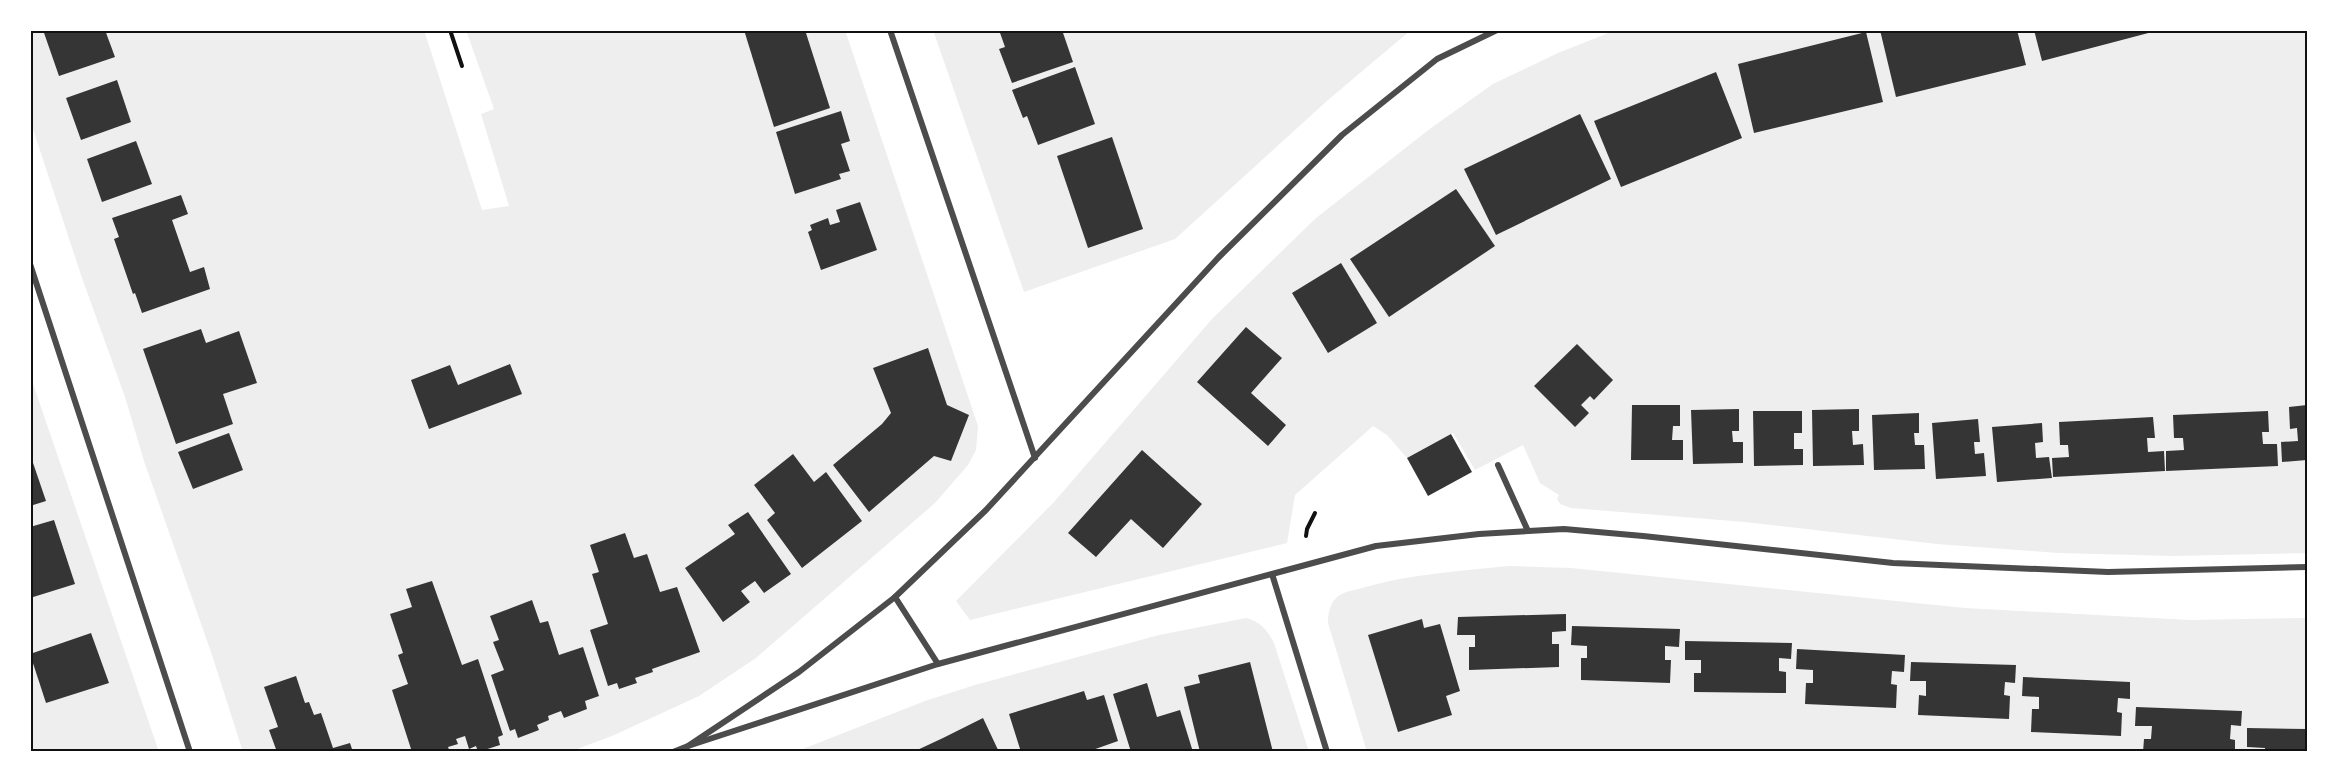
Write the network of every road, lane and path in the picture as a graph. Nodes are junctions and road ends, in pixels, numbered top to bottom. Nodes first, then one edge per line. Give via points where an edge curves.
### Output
1 (450, 30) edge
2 (890, 30) edge
3 (1497, 30) edge
4 (462, 66) dead end
5 (30, 264) edge
6 (1035, 458) junction
7 (1498, 465) dead end
8 (1528, 531) junction
9 (2307, 567) edge
10 (1272, 574) junction
11 (895, 597) junction
12 (938, 664) junction
13 (688, 746) junction
14 (190, 752) edge
15 (673, 752) edge
16 (1327, 752) edge

1 - 4 path
2 - 6 street
3 - 6 street via 1437,59 1342,135 1218,258
5 - 14 street
6 - 11 street
7 - 8 street
8 - 9 street via 1643,536 1893,563 2108,572
8 - 10 street via 1376,546
10 - 12 street
10 - 16 street
11 - 12 street
11 - 13 street via 799,672
12 - 13 street
13 - 15 street

